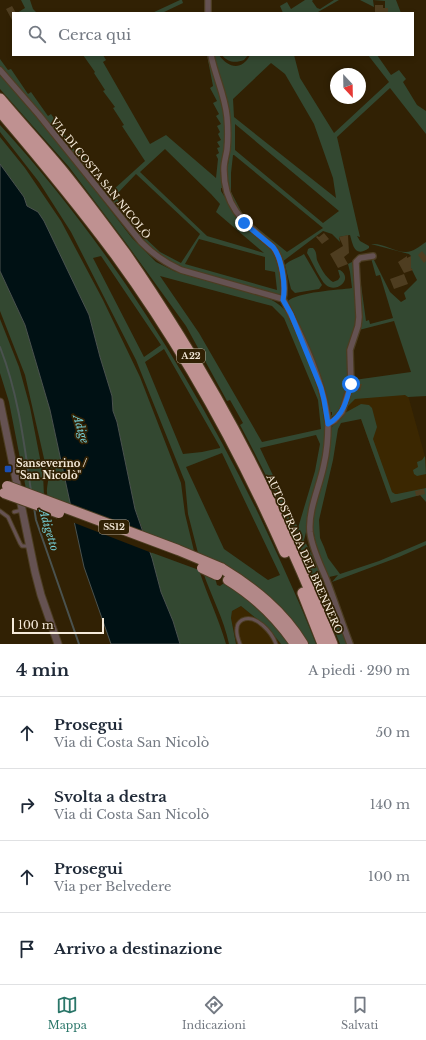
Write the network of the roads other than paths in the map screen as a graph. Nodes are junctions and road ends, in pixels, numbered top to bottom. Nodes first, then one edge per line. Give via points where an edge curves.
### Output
1 (208, 0) edge
2 (208, 12) edge
3 (211, 56) edge
4 (0, 70) edge
5 (0, 99) edge
6 (0, 111) edge
7 (373, 256) dead end
8 (283, 300) junction
9 (0, 402) edge
10 (328, 424) junction
11 (3, 488) edge
12 (22, 510) junction
13 (0, 511) edge
14 (14, 512) dead end
15 (30, 546) junction
16 (219, 572) junction
17 (58, 644) edge
18 (240, 644) edge
19 (276, 644) edge
20 (295, 644) edge
21 (303, 644) edge
22 (323, 644) edge
23 (332, 644) edge
24 (350, 644) edge

1 - 2 street
3 - 8 street via 227,116 224,168 228,198 244,223 277,252
4 - 8 street, VIA DI COSTA SAN NICOLÒ via 154,255 181,270
5 - 23 highway, AUTOSTRADA DEL BRENNERO / A22 via 64,173 124,253 200,370 240,440 279,519
6 - 22 highway, AUTOSTRADA DEL BRENNERO / A22 via 57,178 116,256 192,371 233,445 272,524
7 - 10 street via 360,258 356,262 358,326 350,350 351,384 342,412
8 - 10 street via 321,388
9 - 12 street
10 - 24 street via 324,466 312,512 310,532
11 - 16 highway, SS12, bridge via 178,550
12 - 14 lane
12 - 15 street
13 - 15 lane via 8,517 22,546
15 - 17 street via 41,595
16 - 20 highway, SS12 via 270,613
16 - 21 highway, SS12 via 244,582 270,604 290,625
18 - 19 lane via 238,624 250,618 267,629

